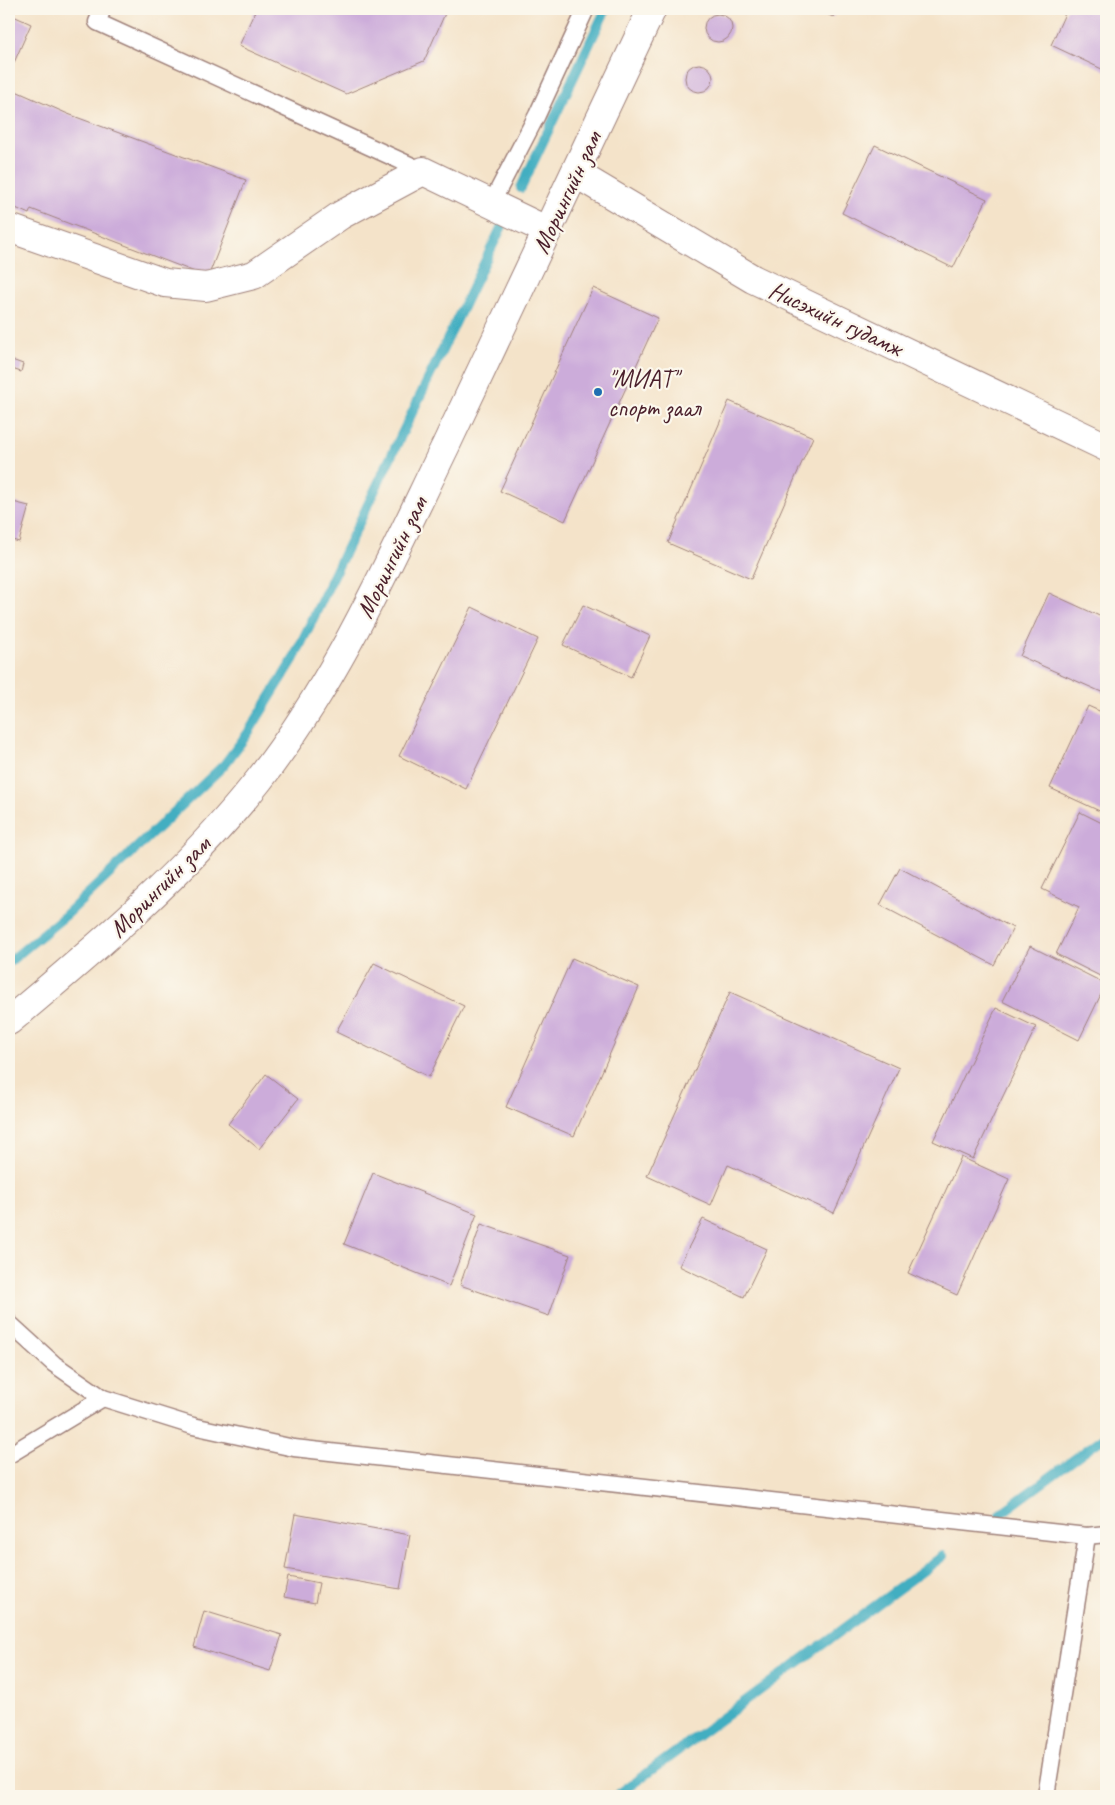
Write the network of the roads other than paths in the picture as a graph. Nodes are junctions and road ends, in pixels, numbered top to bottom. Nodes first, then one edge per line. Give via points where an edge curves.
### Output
1 (103, 9) edge
2 (586, 9) edge
3 (652, 9) edge
4 (423, 171) junction
5 (575, 173) junction
6 (491, 204) junction
7 (9, 228) edge
8 (548, 231) junction
9 (1106, 447) edge
10 (9, 1021) edge
11 (9, 1323) edge
12 (103, 1398) junction
13 (9, 1455) edge
14 (1106, 1534) edge
15 (1087, 1536) junction
16 (1046, 1796) edge

1 - 4 lane via 97,22
2 - 6 lane
3 - 5 main road, Морингийн зам
4 - 6 main road
4 - 7 main road via 341,215 254,275 206,287 165,283
5 - 8 main road, Морингийн зам
5 - 9 main road, Нисэхийн гудамж via 753,279
6 - 8 main road
8 - 10 main road, Морингийн зам via 368,607 310,707 259,780 189,860 89,954
11 - 12 lane via 54,1364
12 - 13 lane
12 - 15 lane via 193,1426 294,1448
14 - 15 lane
15 - 16 lane

